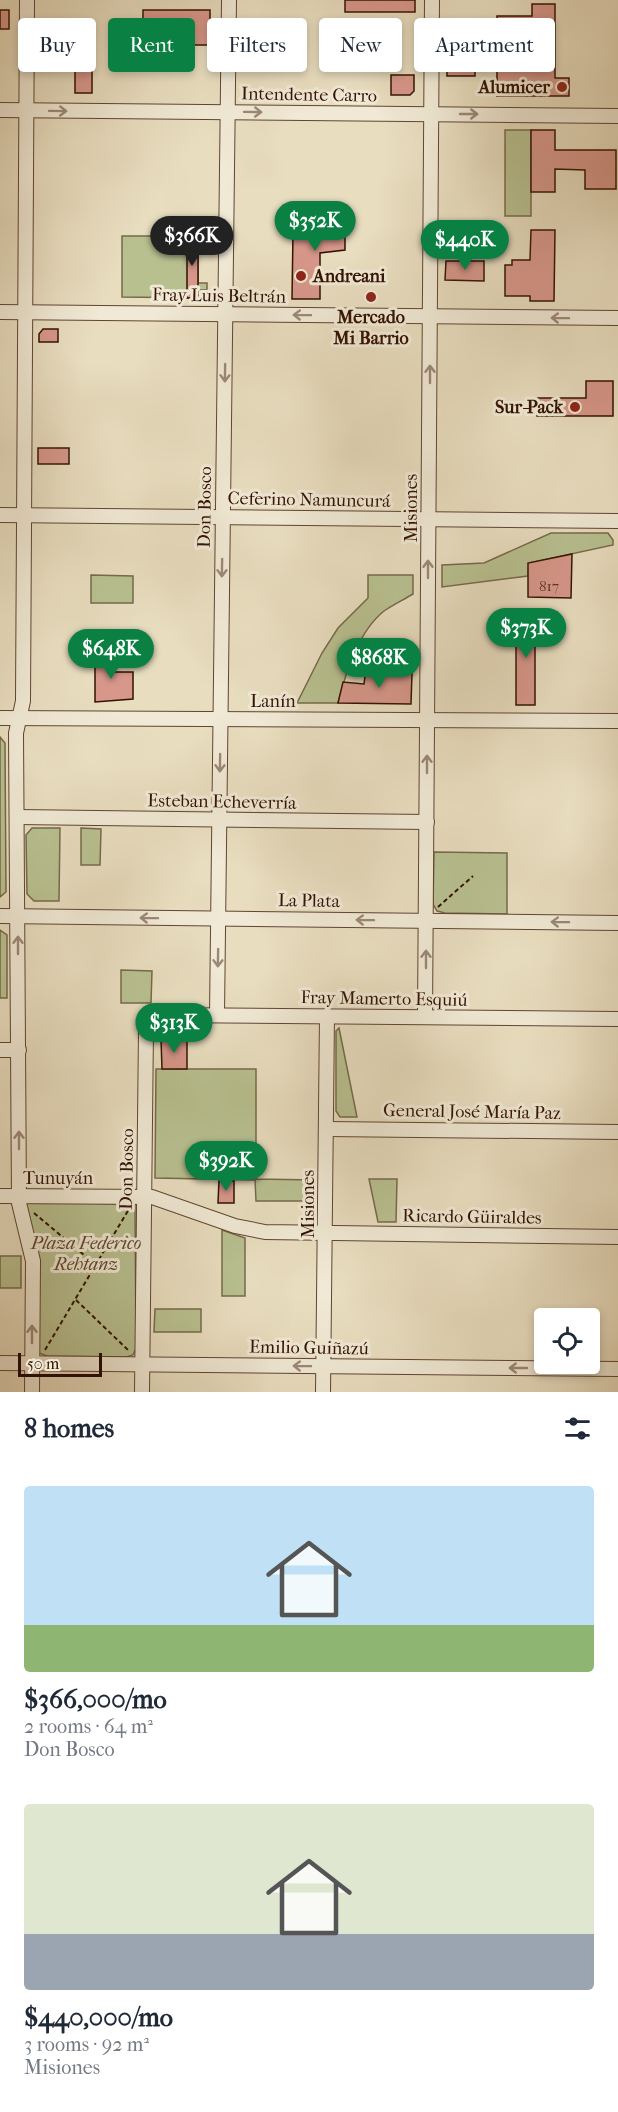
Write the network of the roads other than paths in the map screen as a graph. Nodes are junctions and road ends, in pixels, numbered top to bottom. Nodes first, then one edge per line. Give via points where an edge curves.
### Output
1 (27, 0) edge
2 (230, 0) edge
3 (432, 0) edge
4 (0, 110) edge
5 (26, 110) junction
6 (228, 112) junction
7 (432, 114) junction
8 (618, 116) edge
9 (0, 312) edge
10 (25, 313) junction
11 (226, 314) junction
12 (430, 316) junction
13 (618, 318) edge
14 (0, 515) edge
15 (24, 515) junction
16 (223, 517) junction
17 (429, 519) junction
18 (618, 521) edge
19 (0, 718) edge
20 (20, 718) junction
21 (220, 719) junction
22 (427, 720) junction
23 (618, 721) edge
24 (17, 817) junction
25 (219, 820) junction
26 (427, 822) junction
27 (0, 916) edge
28 (18, 916) junction
29 (218, 918) junction
30 (426, 921) junction
31 (618, 923) edge
32 (217, 1015) junction
33 (327, 1016) junction
34 (425, 1017) junction
35 (150, 1019) joint
36 (618, 1019) edge
37 (0, 1050) edge
38 (19, 1050) junction
39 (326, 1129) junction
40 (618, 1132) edge
41 (0, 1196) edge
42 (19, 1196) junction
43 (144, 1196) junction
44 (326, 1233) junction
45 (618, 1238) edge
46 (0, 1363) edge
47 (32, 1364) junction
48 (143, 1365) junction
49 (323, 1366) junction
50 (618, 1369) edge
51 (32, 1392) edge
52 (142, 1392) edge
53 (323, 1392) edge

1 - 5 street
2 - 6 street, Don Bosco
3 - 7 street, Misiones
4 - 5 street, Intendente Carro
5 -> 6 street, Intendente Carro
5 - 10 street
6 -> 7 street, Intendente Carro
6 - 11 street, Don Bosco
7 -> 8 street, Intendente Carro
7 - 12 street, Misiones
9 - 10 street, Fray Luis Beltrán
10 - 11 street, Fray Luis Beltrán
10 - 15 street
12 -> 11 street, Fray Luis Beltrán
11 -> 16 street, Don Bosco
13 -> 12 street, Fray Luis Beltrán
17 -> 12 street, Misiones
14 - 15 street, Ceferino Namuncurá
15 - 16 street, Ceferino Namuncurá
15 - 20 street
16 - 17 street, Ceferino Namuncurá
16 -> 21 street, Don Bosco
17 - 18 street, Ceferino Namuncurá
22 -> 17 street, Misiones
19 - 20 street, Lanín
20 - 21 street, Lanín
20 - 24 street via 16,733
21 - 22 street, Lanín
21 -> 25 street, Don Bosco
22 - 23 street, Lanín
26 -> 22 street, Misiones
24 - 25 street, Esteban Echeverría
24 - 28 street
25 - 26 street, Esteban Echeverría
25 - 29 street, Don Bosco
26 - 30 street, Misiones
27 - 28 street, La Plata
29 -> 28 street, La Plata
38 -> 28 street
30 -> 29 street, La Plata
29 -> 32 street, Don Bosco
31 -> 30 street, La Plata
34 -> 30 street, Misiones
32 - 33 street, Fray Mamerto Esquiú
32 - 35 street, Fray Mamerto Esquiú via 162,1015
33 - 34 street, Fray Mamerto Esquiú
33 - 39 street, Misiones
34 - 36 street, Fray Mamerto Esquiú
35 - 43 street, Don Bosco via 146,1030
37 - 38 street
42 -> 38 street
39 - 40 street, General José María Paz
39 - 44 street, Misiones
41 - 42 street, Tunuyán
42 - 43 street, Tunuyán
47 -> 42 street via 33,1262
43 - 44 street, Tunuyán via 169,1200 255,1231
43 - 48 street, Don Bosco
44 - 45 street, Ricardo Güiraldes
44 - 49 street, Misiones
46 - 47 street, Emilio Guiñazú
47 - 48 street, Emilio Guiñazú
47 - 51 street
49 -> 48 street, Emilio Guiñazú
48 - 52 street, Don Bosco
50 -> 49 street, Emilio Guiñazú
49 - 53 street, Misiones

